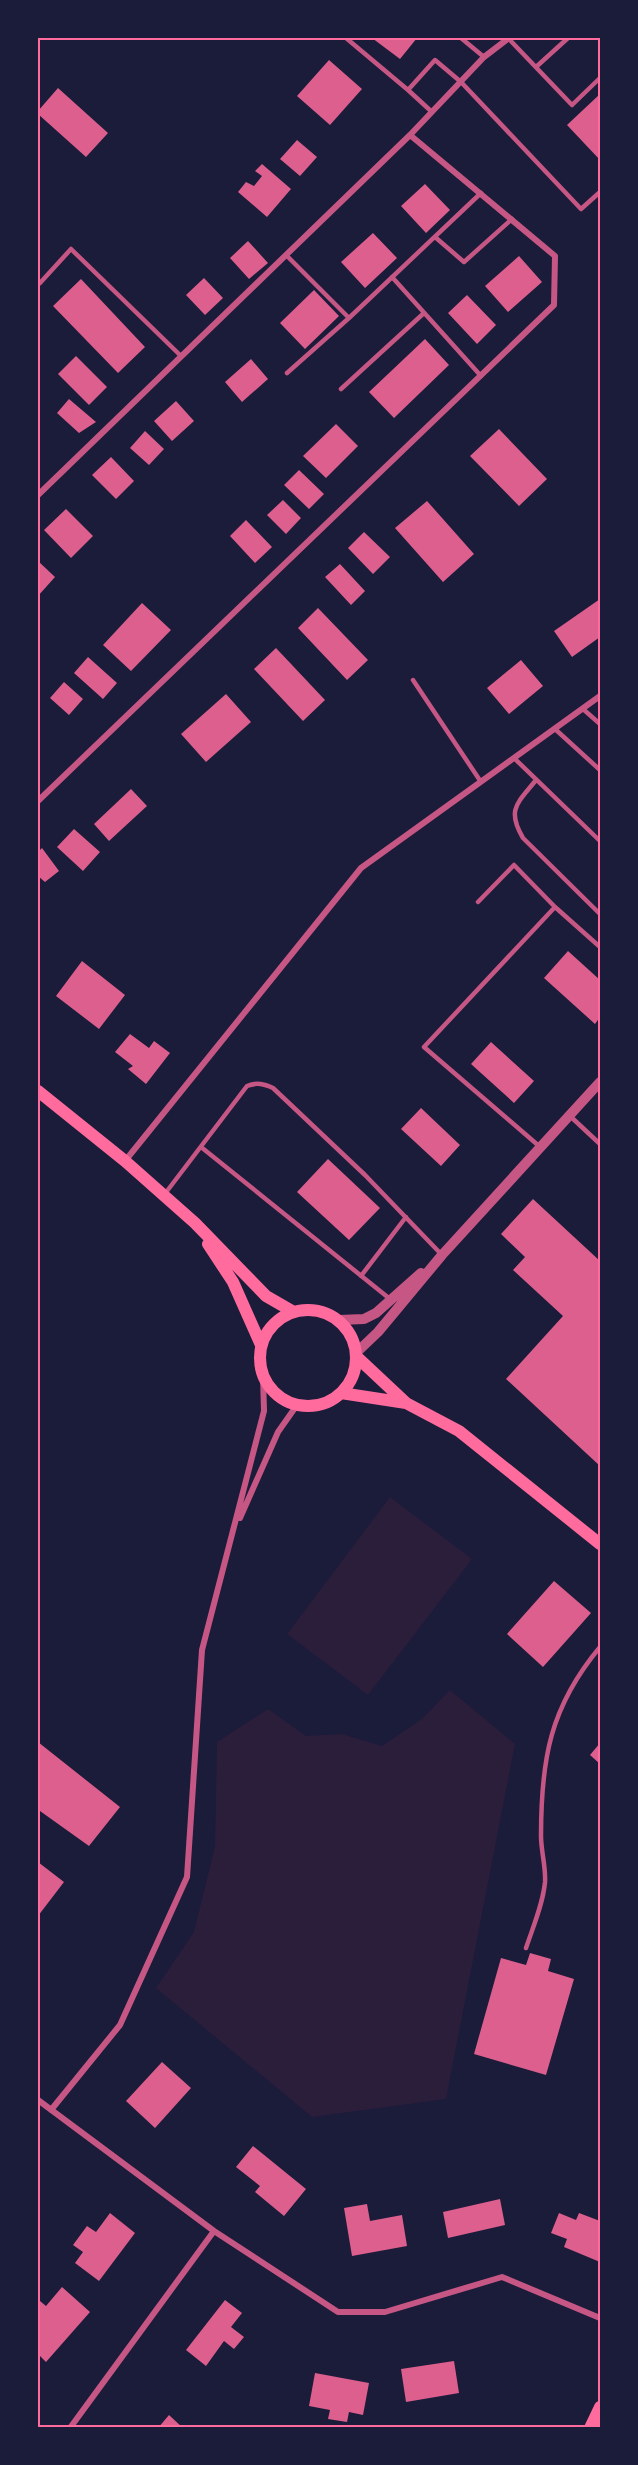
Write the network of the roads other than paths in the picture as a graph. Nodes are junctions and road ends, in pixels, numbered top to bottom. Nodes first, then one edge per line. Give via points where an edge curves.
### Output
1 (346, 38) edge
2 (460, 38) edge
3 (508, 38) edge
4 (568, 38) edge
5 (484, 57) junction
6 (536, 67) junction
7 (600, 78) edge
8 (461, 82) junction
9 (408, 90) junction
10 (432, 112) junction
11 (410, 135) junction
12 (600, 192) edge
13 (482, 193) junction
14 (512, 219) junction
15 (435, 237) junction
16 (286, 255) junction
17 (392, 277) junction
18 (40, 283) dead end
19 (424, 313) junction
20 (348, 318) junction
21 (182, 356) junction
22 (287, 373) dead end
23 (481, 376) junction
24 (341, 389) dead end
25 (38, 495) edge
26 (413, 680) dead end
27 (600, 696) edge
28 (583, 709) junction
29 (600, 724) edge
30 (555, 729) junction
31 (514, 758) junction
32 (600, 771) edge
33 (536, 780) junction
34 (481, 782) junction
35 (38, 801) edge
36 (600, 841) edge
37 (478, 902) dead end
38 (555, 907) junction
39 (600, 914) edge
40 (600, 947) edge
41 (600, 1082) edge
42 (38, 1091) edge
43 (570, 1116) junction
44 (600, 1144) edge
45 (201, 1147) junction
46 (541, 1148) junction
47 (125, 1161) junction
48 (163, 1195) junction
49 (406, 1217) junction
50 (195, 1222) junction
51 (442, 1255) junction
52 (360, 1276) junction
53 (390, 1299) junction
54 (292, 1311) junction
55 (339, 1320) junction
56 (261, 1345) junction
57 (357, 1355) junction
58 (263, 1376) junction
59 (341, 1393) junction
60 (406, 1403) junction
61 (297, 1405) junction
62 (231, 1537) junction
63 (600, 1544) edge
64 (600, 1647) edge
65 (526, 1948) dead end
66 (38, 2100) edge
67 (51, 2110) junction
68 (214, 2231) junction
69 (600, 2318) edge
70 (600, 2407) edge
71 (70, 2427) edge
72 (590, 2427) edge

1 - 9 lane
2 - 5 lane
3 - 5 street
3 - 6 lane
4 - 6 lane
5 - 8 street
6 - 7 lane via 572,105
8 - 9 lane via 435,60
8 - 10 street
8 - 12 lane via 581,209
9 - 10 lane
10 - 11 street
11 - 13 street
11 - 16 street
13 - 14 street
13 - 15 lane
14 - 15 lane via 464,262
14 - 23 street via 555,256 554,305
15 - 17 lane
16 - 20 lane
16 - 21 street
17 - 19 lane
17 - 20 lane
18 - 21 lane via 71,249
19 - 23 lane
19 - 24 lane
20 - 22 lane
21 - 25 street
23 - 35 street
26 - 34 lane
27 - 28 street
28 - 29 lane
28 - 30 street
30 - 31 street
30 - 32 lane
31 - 33 lane
31 - 34 street
33 - 36 lane
33 - 39 lane via 514,810 514,822 523,837
34 - 47 street via 361,868
37 - 38 lane via 514,865
38 - 40 lane
38 - 46 lane via 424,1047
41 - 43 street
42 - 47 main road
43 - 44 lane
43 - 46 street
45 - 48 lane
45 - 49 lane via 248,1086 263,1084 273,1088
45 - 52 lane
46 - 51 street
47 - 48 main road
48 - 50 main road
49 - 51 lane
49 - 52 lane
50 - 54 main road via 266,1296
50 - 56 main road via 233,1282
51 - 53 street
51 - 57 street
52 - 53 lane
53 - 55 street via 364,1319
54 - 55 main road via 325,1312
54 - 56 main road via 267,1331
55 - 57 main road via 348,1329
56 - 58 main road via 259,1361
57 - 59 main road via 353,1375
57 - 60 main road
58 - 61 main road via 271,1389
58 - 62 street via 264,1411
59 - 60 main road
59 - 61 main road via 328,1402
60 - 63 main road via 459,1431
61 - 62 street via 278,1432
62 - 67 street via 202,1650 187,1877 120,2025
64 - 65 lane via 566,1697 546,1753 541,1841 545,1880
66 - 67 street
67 - 68 street
68 - 69 street via 338,2312 385,2312 502,2277
68 - 71 street
70 - 72 main road

